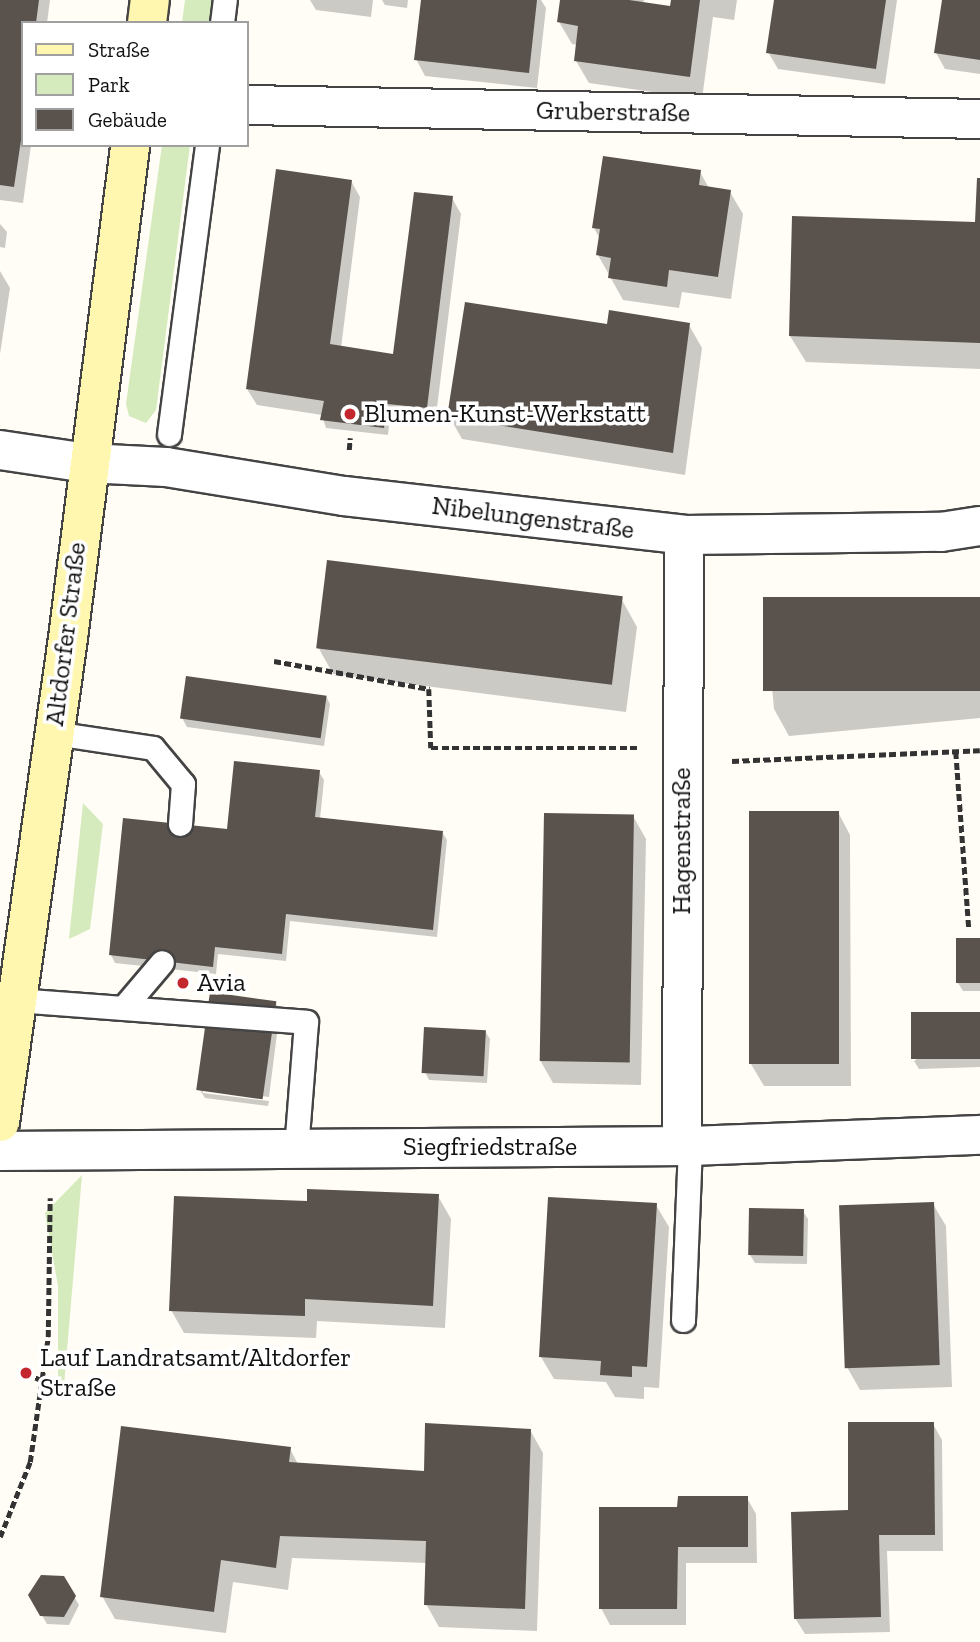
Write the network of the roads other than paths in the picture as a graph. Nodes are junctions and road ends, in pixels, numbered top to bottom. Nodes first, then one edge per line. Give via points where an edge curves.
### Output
1 (150, 0) edge
2 (225, 0) edge
3 (147, 21) edge
4 (222, 21) edge
5 (248, 105) edge
6 (980, 119) edge
7 (130, 147) edge
8 (207, 147) edge
9 (169, 434) dead end
10 (0, 450) edge
11 (87, 463) junction
12 (980, 526) edge
13 (684, 536) junction
14 (54, 733) junction
15 (180, 824) dead end
16 (162, 962) dead end
17 (16, 1000) junction
18 (123, 1008) junction
19 (0, 1122) edge
20 (980, 1135) edge
21 (686, 1146) junction
22 (296, 1149) junction
23 (0, 1151) edge
24 (683, 1320) dead end

1 - 3 main road
2 - 4 lane
5 - 6 street, Gruberstraße
7 - 11 main road, Altdorfer Straße
8 - 9 lane
10 - 11 street, Nibelungenstraße
11 - 13 street, Nibelungenstraße via 166,467 344,496
11 - 14 main road, Altdorfer Straße
12 - 13 street, Nibelungenstraße via 941,532
13 - 21 street, Hagenstraße
14 - 15 lane via 153,748 183,783
14 - 17 main road, Altdorfer Straße
16 - 18 lane
17 - 18 lane
17 - 19 main road, Altdorfer Straße
18 - 22 lane via 306,1023
20 - 21 street, Siegfriedstraße
21 - 22 street, Siegfriedstraße
21 - 24 lane
22 - 23 street, Siegfriedstraße

